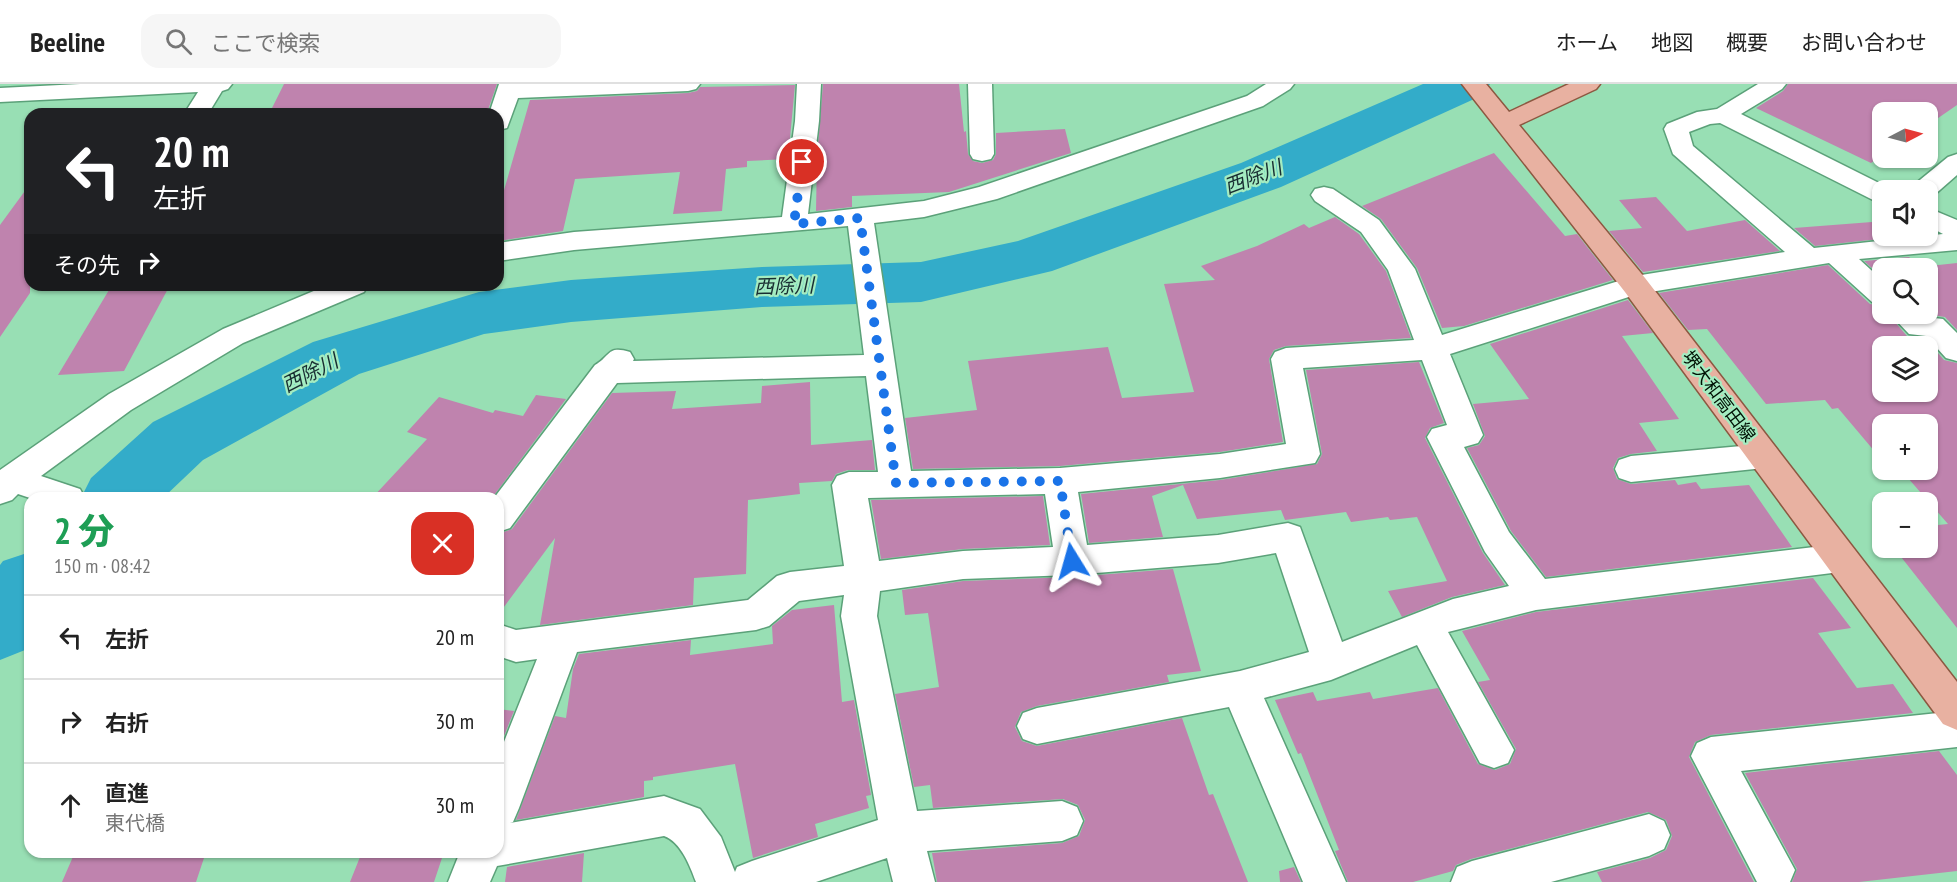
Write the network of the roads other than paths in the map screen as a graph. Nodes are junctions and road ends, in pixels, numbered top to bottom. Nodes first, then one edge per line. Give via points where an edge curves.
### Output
1 (214, 84) edge
2 (219, 84) edge
3 (688, 84) edge
4 (809, 84) edge
5 (980, 84) edge
6 (1282, 84) edge
7 (1588, 84) edge
8 (1774, 84) edge
9 (510, 87) edge
10 (1479, 90) edge
11 (0, 95) edge
12 (200, 108) edge
13 (503, 108) edge
14 (1723, 115) junction
15 (1506, 122) junction
16 (982, 154) dead end
17 (1957, 162) edge
18 (1936, 180) edge
19 (1872, 189) edge
20 (1324, 195) dead end
21 (860, 218) junction
22 (1938, 221) edge
23 (794, 224) junction
24 (1957, 230) edge
25 (1957, 241) edge
26 (504, 251) edge
27 (1835, 253) junction
28 (1808, 257) junction
29 (1635, 285) junction
30 (1872, 286) edge
31 (340, 291) edge
32 (1916, 324) edge
33 (1432, 349) junction
34 (1957, 351) edge
35 (879, 354) junction
36 (1764, 456) junction
37 (1631, 469) dead end
38 (1060, 481) junction
39 (896, 483) junction
40 (6, 485) edge
41 (39, 492) edge
42 (504, 510) edge
43 (1840, 558) junction
44 (1072, 561) junction
45 (864, 578) junction
46 (1536, 595) junction
47 (1425, 625) junction
48 (564, 638) junction
49 (504, 641) edge
50 (1331, 663) junction
51 (1240, 688) junction
52 (1957, 712) edge
53 (1037, 726) dead end
54 (1957, 729) edge
55 (1494, 750) dead end
56 (504, 793) edge
57 (1062, 821) dead end
58 (901, 833) junction
59 (1649, 835) dead end
60 (504, 845) edge
61 (479, 858) edge
62 (1774, 870) dead end
63 (1538, 874) edge
64 (469, 882) edge
65 (717, 882) edge
66 (752, 882) edge
67 (914, 882) edge
68 (1325, 882) edge
69 (1472, 882) edge

1 - 2 street
1 - 11 street
1 - 12 street
3 - 9 street
4 - 23 street
5 - 16 street
6 - 21 street via 1255,101 988,193 924,209
7 - 15 main road
8 - 14 street
9 - 13 street
10 - 15 main road, 堺大和高田線
14 - 19 street
14 - 28 street via 1705,117 1676,129 1682,149
15 - 29 main road, 堺大和高田線
17 - 18 street
20 - 33 street via 1370,226 1401,269
21 - 23 street
21 - 35 street
22 - 24 street
23 - 26 street via 574,241
25 - 27 street
27 - 28 street
27 - 30 street
28 - 29 street
29 - 33 street
29 - 36 main road, 堺大和高田線
31 - 40 street via 233,336 120,402
32 - 34 street via 1933,326
33 - 38 street via 1286,359 1304,454
33 - 46 street via 1467,435 1443,437 1497,542
35 - 39 street
35 - 42 street via 612,366
36 - 37 street
36 - 43 main road, 堺大和高田線
38 - 39 street
38 - 44 street
39 - 45 street via 849,485
40 - 41 street
43 - 46 street
43 - 52 main road, 堺大和高田線
44 - 45 street via 963,565
44 - 50 street via 1218,549 1288,537
45 - 48 street via 790,587 756,615
45 - 58 street via 859,616
46 - 47 street via 1453,614
47 - 50 street
47 - 55 street
48 - 49 street via 516,646
48 - 56 street
50 - 51 street
51 - 53 street
51 - 68 street
54 - 62 street via 1711,756
57 - 58 street
58 - 66 street
58 - 67 street
59 - 63 street
60 - 65 street via 664,816 686,823 706,852
61 - 64 street
63 - 69 street

